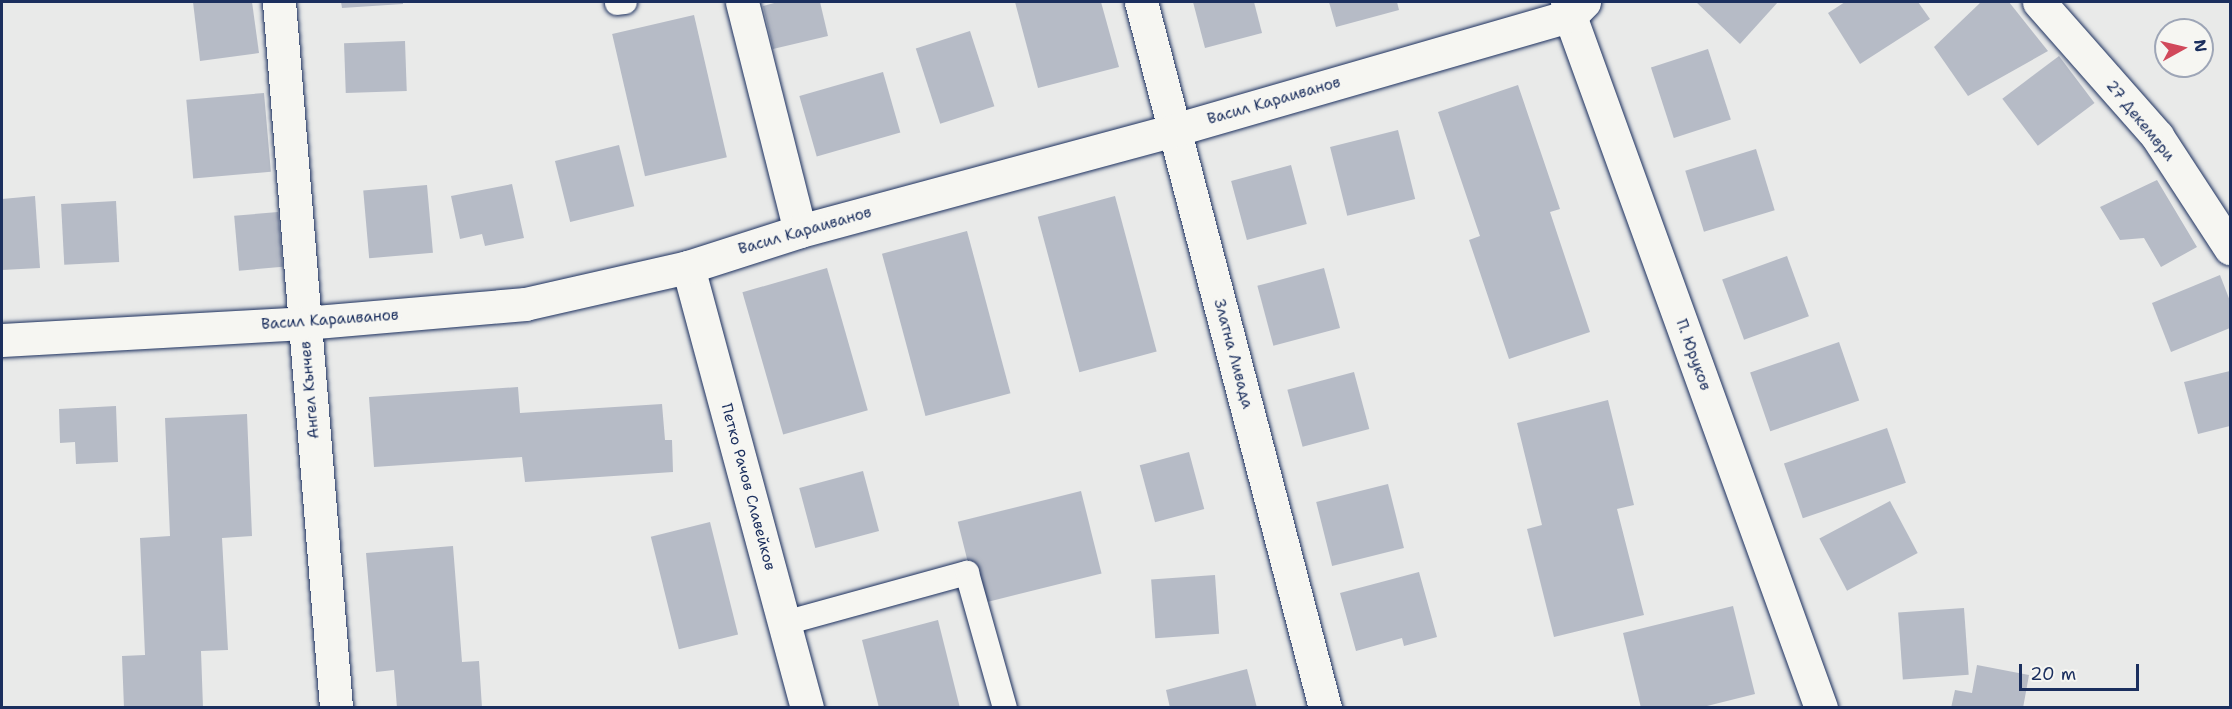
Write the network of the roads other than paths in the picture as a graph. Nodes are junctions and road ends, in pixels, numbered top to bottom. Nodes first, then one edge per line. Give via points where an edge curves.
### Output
1 (279, 2) edge
2 (741, 2) edge
3 (1141, 2) edge
4 (2039, 2) edge
5 (1574, 6) edge
6 (1174, 130) junction
7 (801, 231) junction
8 (2230, 248) edge
9 (688, 267) junction
10 (304, 323) junction
11 (2, 340) edge
12 (785, 623) junction
13 (336, 708) edge
14 (807, 708) edge
15 (1005, 708) edge
16 (1325, 708) edge
17 (1821, 708) edge

1 - 10 street, Ангел Кънчев
2 - 7 street
3 - 6 street, Златна Ливада
4 - 8 street, 27 Декември via 2157,136
5 - 6 street, Васил Караиванов
5 - 17 street, П. Юруков
6 - 7 street, Васил Караиванов
6 - 16 street, Златна Ливада
7 - 9 street, Васил Караиванов
9 - 10 street, Васил Караиванов via 525,304
9 - 12 street, Петко Рачов Славейков
10 - 11 street, Васил Караиванов
10 - 13 street, Ангел Кънчев
12 - 14 street, Петко Рачов Славейков
12 - 15 lane via 967,573

